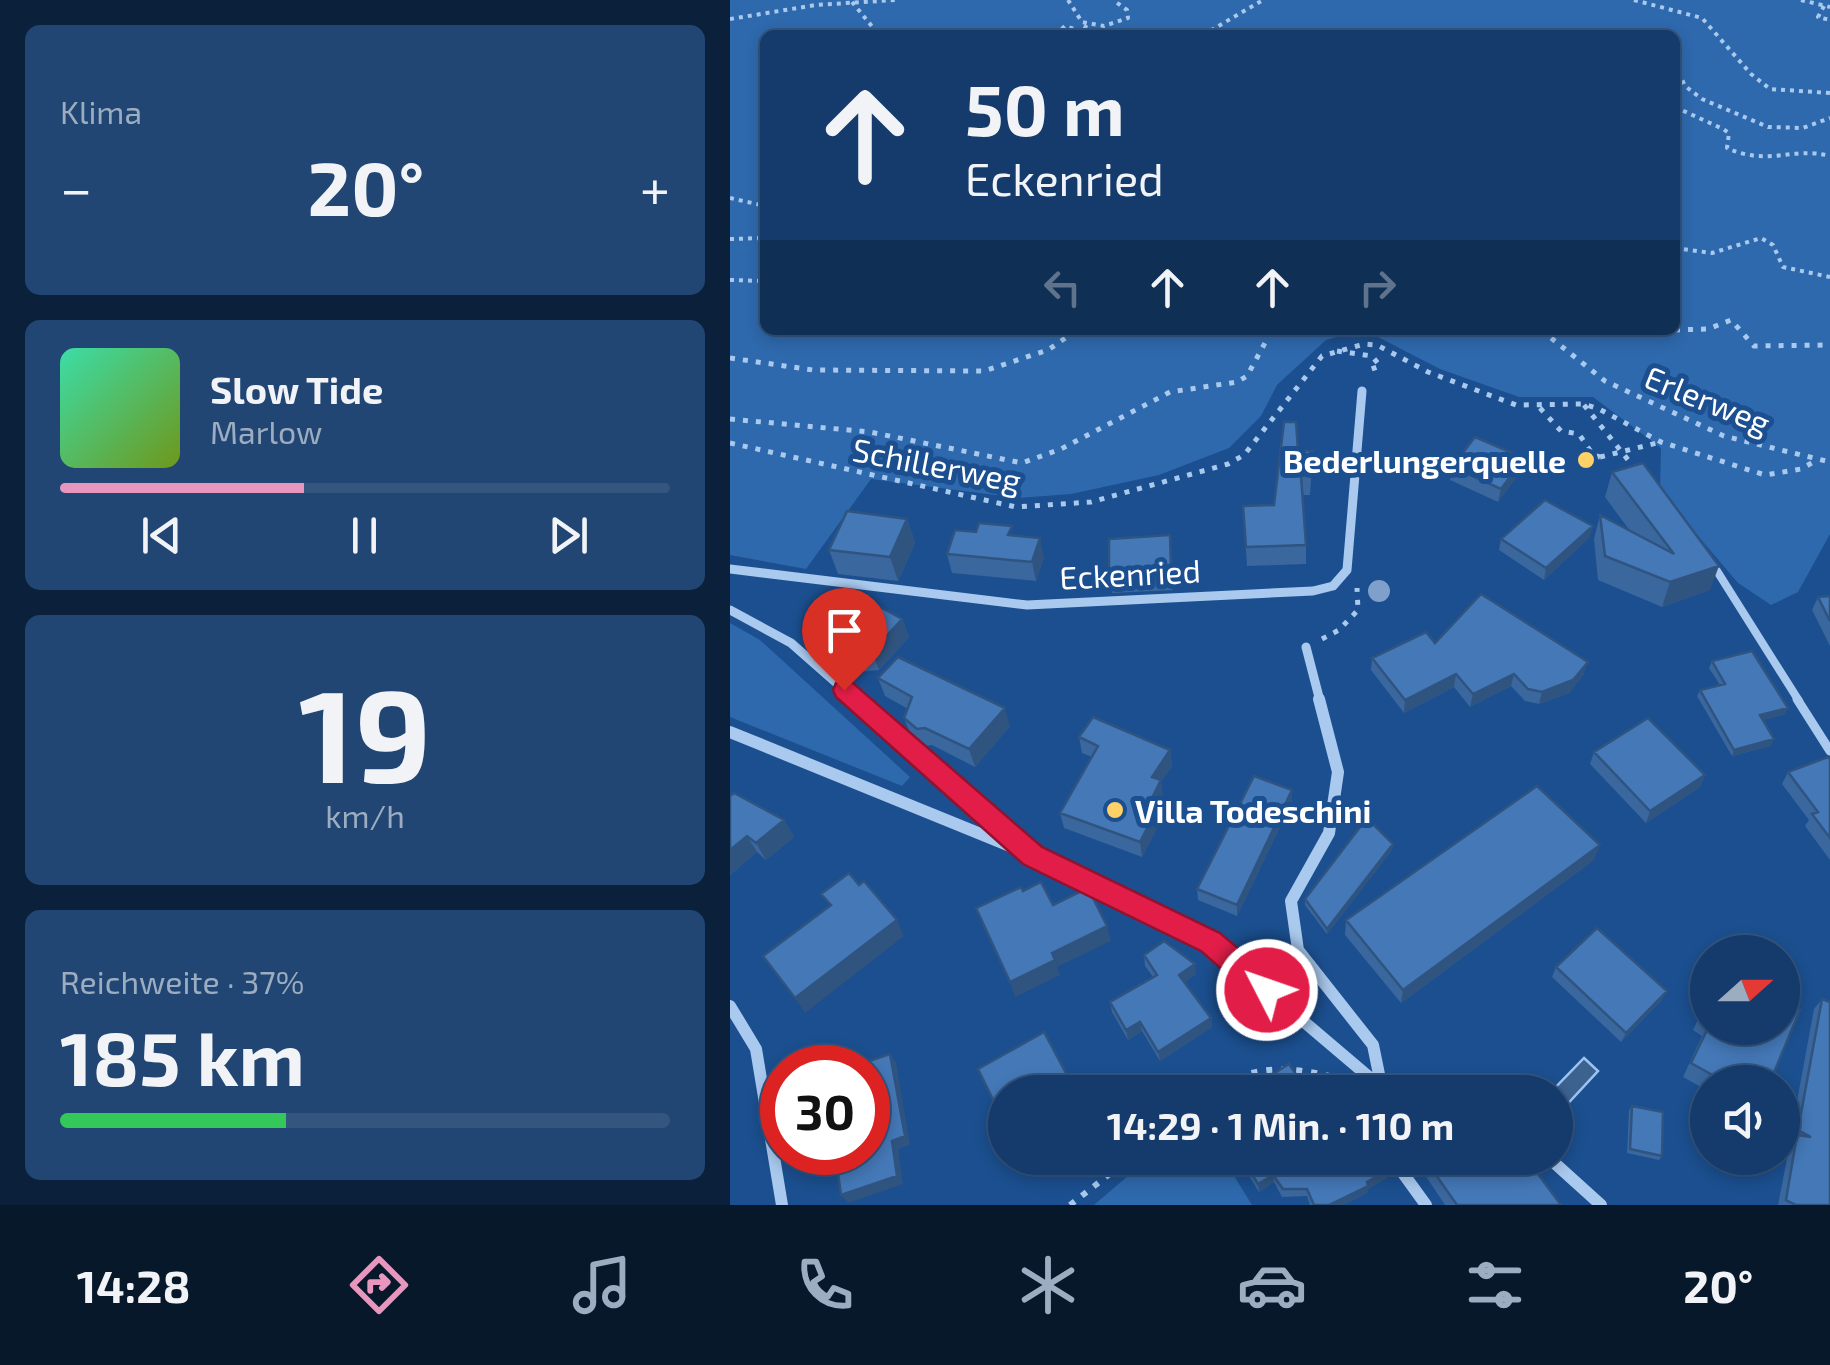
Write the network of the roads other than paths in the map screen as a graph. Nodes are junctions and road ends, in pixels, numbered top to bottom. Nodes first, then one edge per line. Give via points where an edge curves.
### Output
1 (1362, 391) road end
2 (730, 569) edge
3 (1717, 571) edge
4 (730, 610) edge
5 (1306, 647) road end
6 (730, 732) edge
7 (1830, 751) edge
8 (1032, 855) junction
9 (730, 1006) edge
10 (1365, 1075) edge
11 (1379, 1075) edge
12 (1404, 1175) edge
13 (1568, 1175) edge
14 (782, 1205) edge
15 (1426, 1205) edge
16 (1601, 1205) edge

1 - 2 street, Eckenried via 1348,570 1334,586 1313,592 1027,605
3 - 7 lane
4 - 8 street via 791,643
5 - 11 street via 1338,772 1329,834 1291,901 1298,950 1373,1046
6 - 8 street
8 - 10 street via 1210,942
9 - 14 street via 756,1049
12 - 15 street
13 - 16 street

